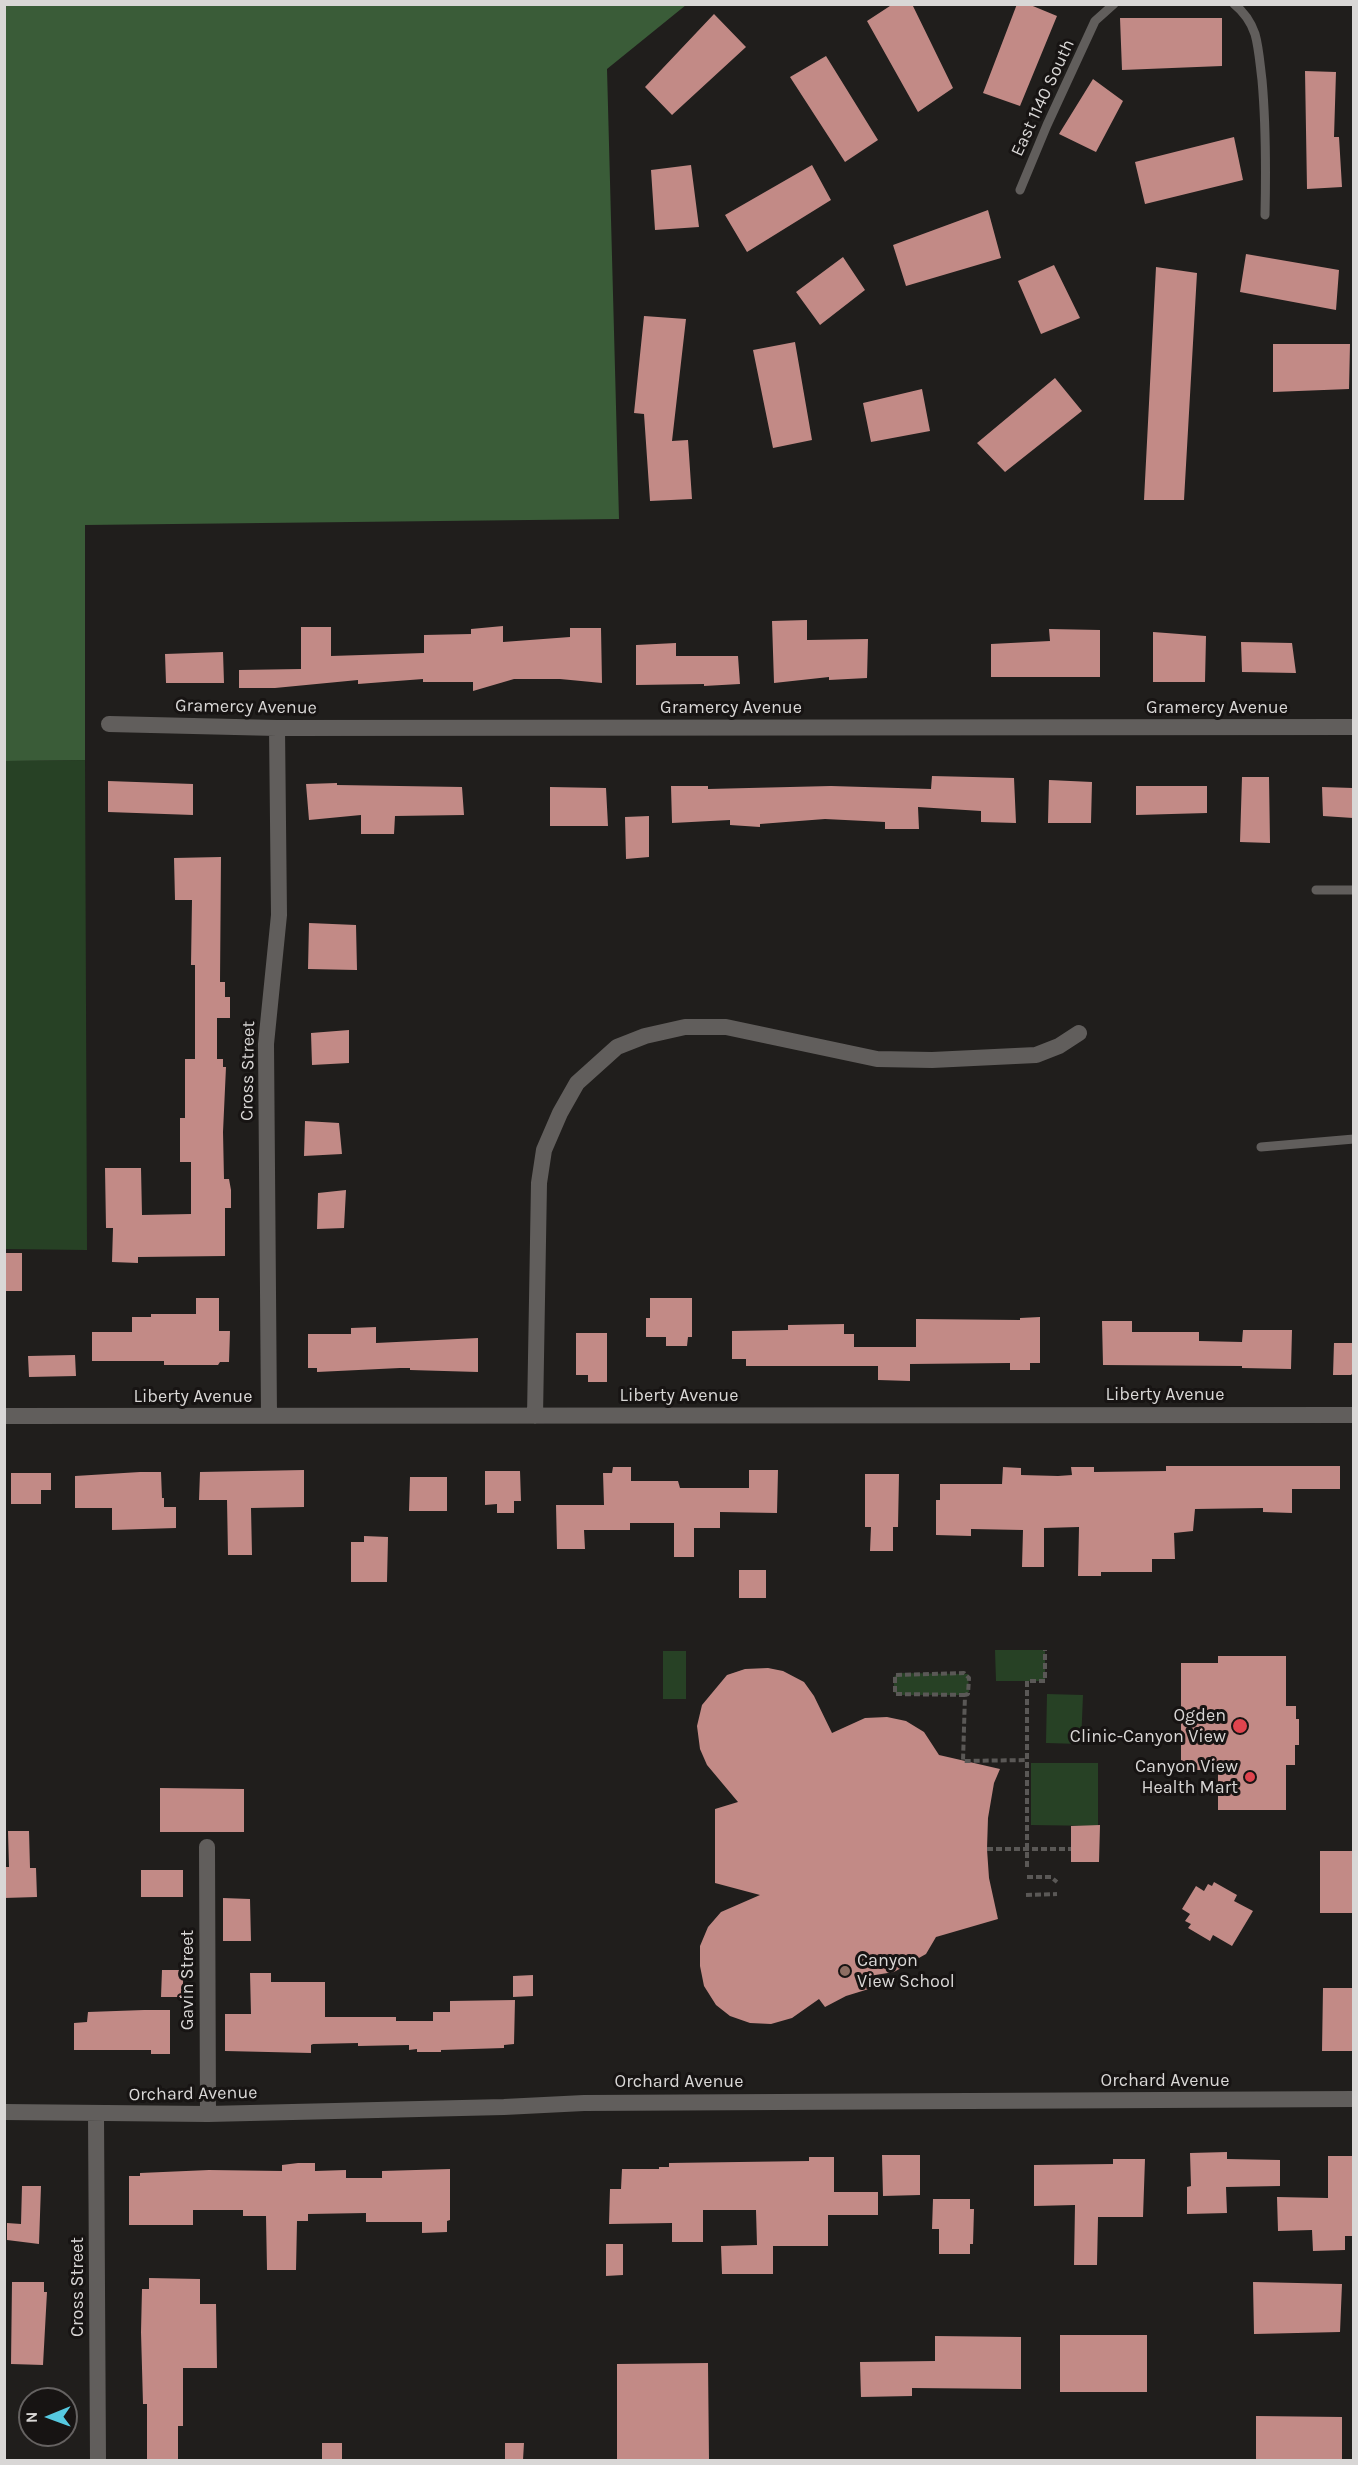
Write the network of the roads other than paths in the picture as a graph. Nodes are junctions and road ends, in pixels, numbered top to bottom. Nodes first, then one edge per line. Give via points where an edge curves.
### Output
1 (1114, 4) edge
2 (1234, 4) edge
3 (1020, 190) dead end
4 (1265, 215) dead end
5 (109, 724) dead end
6 (1353, 727) edge
7 (277, 728) junction
8 (1353, 890) edge
9 (1316, 891) dead end
10 (1078, 1033) dead end
11 (1353, 1139) edge
12 (1261, 1147) dead end
13 (1353, 1415) edge
14 (4, 1416) edge
15 (269, 1416) junction
16 (536, 1416) junction
17 (207, 1847) dead end
18 (1353, 2099) edge
19 (4, 2112) edge
20 (96, 2114) junction
21 (208, 2114) junction
22 (98, 2460) edge

1 - 3 lane, East 1140 South via 1095,21
2 - 4 lane via 1242,10 1256,36 1264,103
5 - 7 street, Gramercy Avenue
6 - 7 street, Gramercy Avenue
7 - 15 street, Cross Street via 279,915 266,1044
8 - 9 lane
10 - 16 street via 1059,1046 1036,1054 989,1059 877,1059 726,1027 685,1027 617,1047 578,1083 544,1150 539,1183
11 - 12 lane
13 - 16 street, Liberty Avenue
14 - 15 street, Liberty Avenue
15 - 16 street, Liberty Avenue
17 - 21 street, Gavin Street
18 - 21 street, Orchard Avenue via 584,2103
19 - 20 street, Orchard Avenue
20 - 21 street, Orchard Avenue
20 - 22 street, Cross Street

